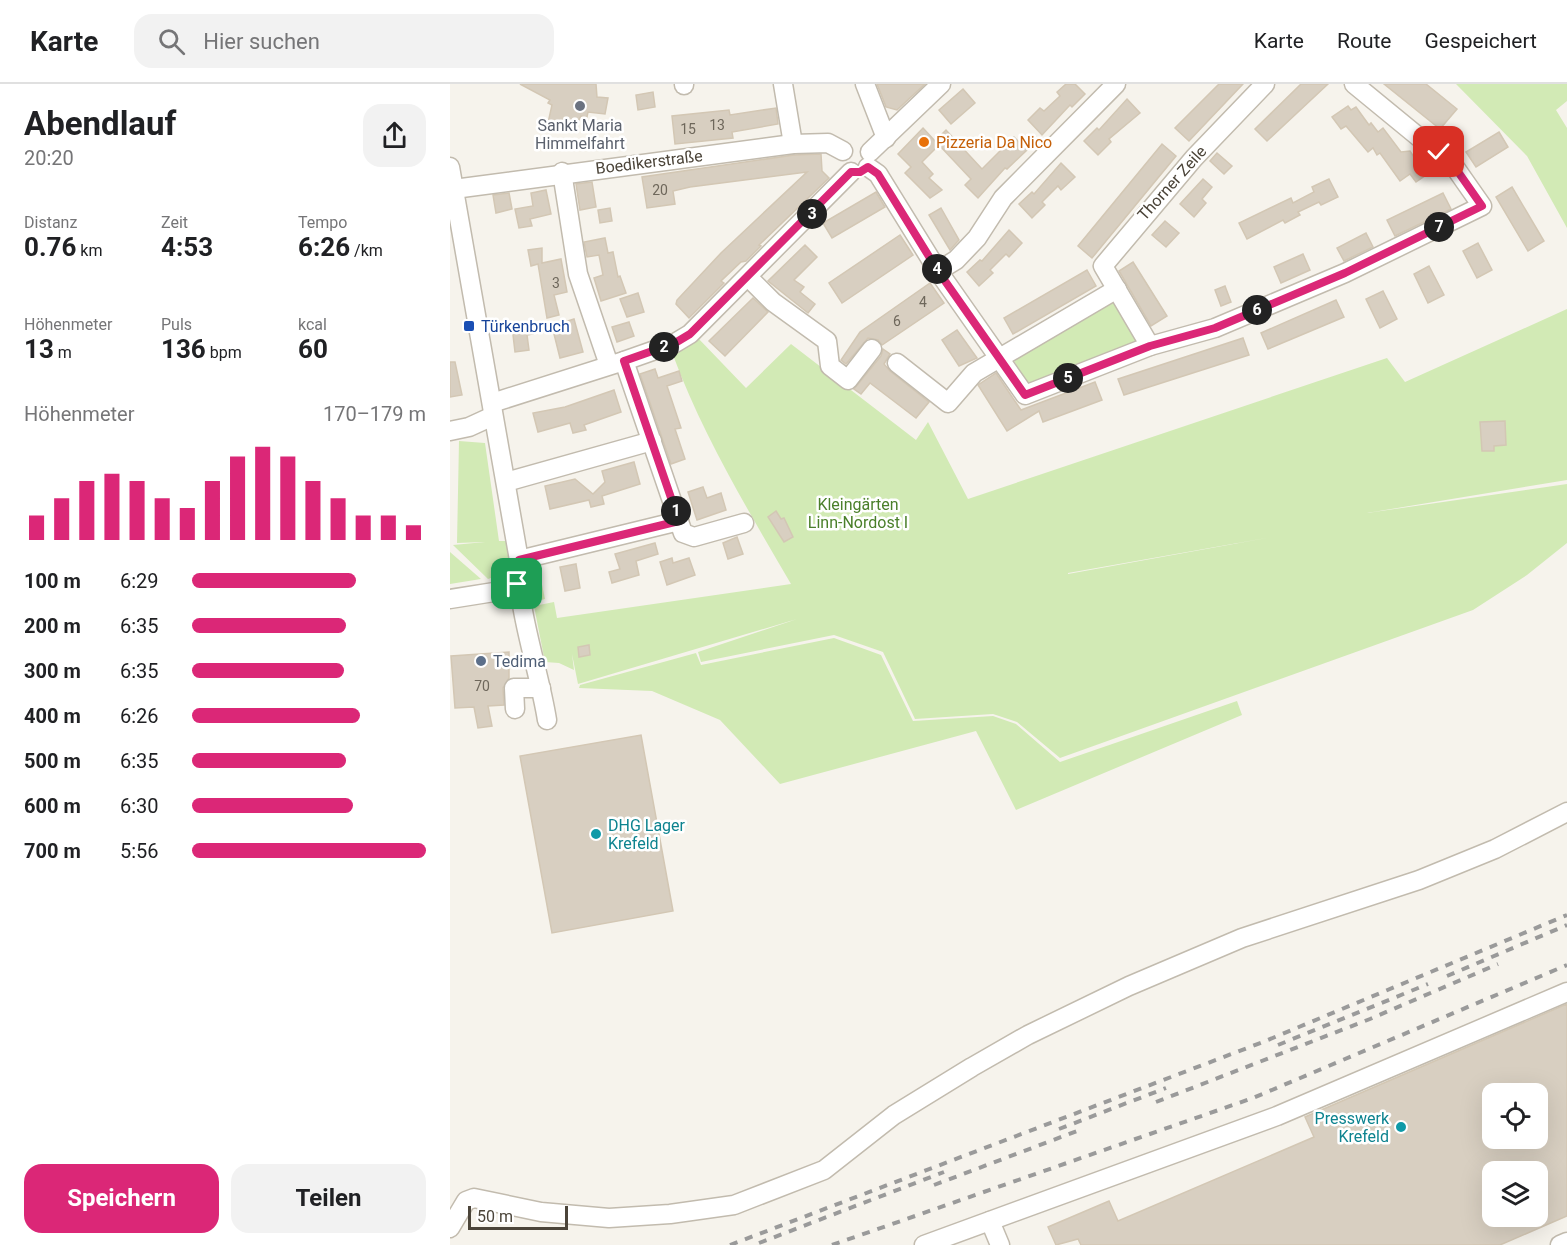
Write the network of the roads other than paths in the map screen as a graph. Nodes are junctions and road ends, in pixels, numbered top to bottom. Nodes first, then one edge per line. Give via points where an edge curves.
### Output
1 (783, 84) edge
2 (865, 84) edge
3 (941, 84) edge
4 (1116, 84) edge
5 (1264, 84) edge
6 (1354, 84) edge
7 (886, 138) junction
8 (793, 144) junction
9 (843, 152) junction
10 (863, 164) junction
11 (450, 167) edge
12 (562, 172) junction
13 (454, 189) junction
14 (938, 271) junction
15 (748, 277) junction
16 (1117, 289) junction
17 (1150, 346) junction
18 (872, 349) dead end
19 (1000, 358) junction
20 (617, 363) junction
21 (897, 363) dead end
22 (492, 409) junction
23 (450, 431) edge
24 (652, 441) junction
25 (506, 482) junction
26 (744, 523) dead end
27 (681, 527) junction
28 (519, 560) junction
29 (517, 584) junction
30 (450, 599) edge
31 (541, 688) junction
32 (514, 709) dead end
33 (547, 720) dead end
34 (1567, 812) edge
35 (1567, 992) edge
36 (990, 1221) junction
37 (450, 1228) edge
38 (958, 1239) edge
39 (1567, 1242) edge
40 (924, 1245) edge
41 (1000, 1245) edge
42 (1560, 1245) edge

1 - 8 street
2 - 7 street
3 - 7 street
4 - 14 street via 1003,198 977,238 956,260
5 - 16 street, Thorner Zeile via 1194,158 1103,266
6 - 17 street via 1454,166 1482,206 1339,276 1215,328
7 - 10 street
8 - 9 street, Boedikerstraße via 828,143
8 - 12 street, Boedikerstraße
9 - 10 street via 843,165
9 - 10 street via 854,143 864,145
10 - 14 street via 878,174
10 - 15 street
11 - 13 street
12 - 13 street, Boedikerstraße
12 - 20 street via 578,274
13 - 22 street
14 - 19 street
15 - 18 street via 773,302 827,341 830,366 848,380
15 - 20 street via 690,334
16 - 17 street
16 - 19 street
17 - 19 street via 1025,395
19 - 21 street via 974,373 942,410
20 - 22 street
20 - 24 street
22 - 23 street via 469,427
22 - 25 street
24 - 25 street
24 - 27 street
25 - 28 street
26 - 27 street via 693,537
27 - 28 street
28 - 29 street
29 - 30 street
29 - 31 street
31 - 32 street via 514,688
31 - 33 street
34 - 37 street via 1495,849 1419,880 1242,938 1129,986 972,1067 894,1115 824,1170 734,1205 670,1215 609,1218 542,1212 474,1198 466,1201
35 - 36 street via 1277,1116
36 - 38 street
36 - 41 street
38 - 40 street
39 - 42 street

